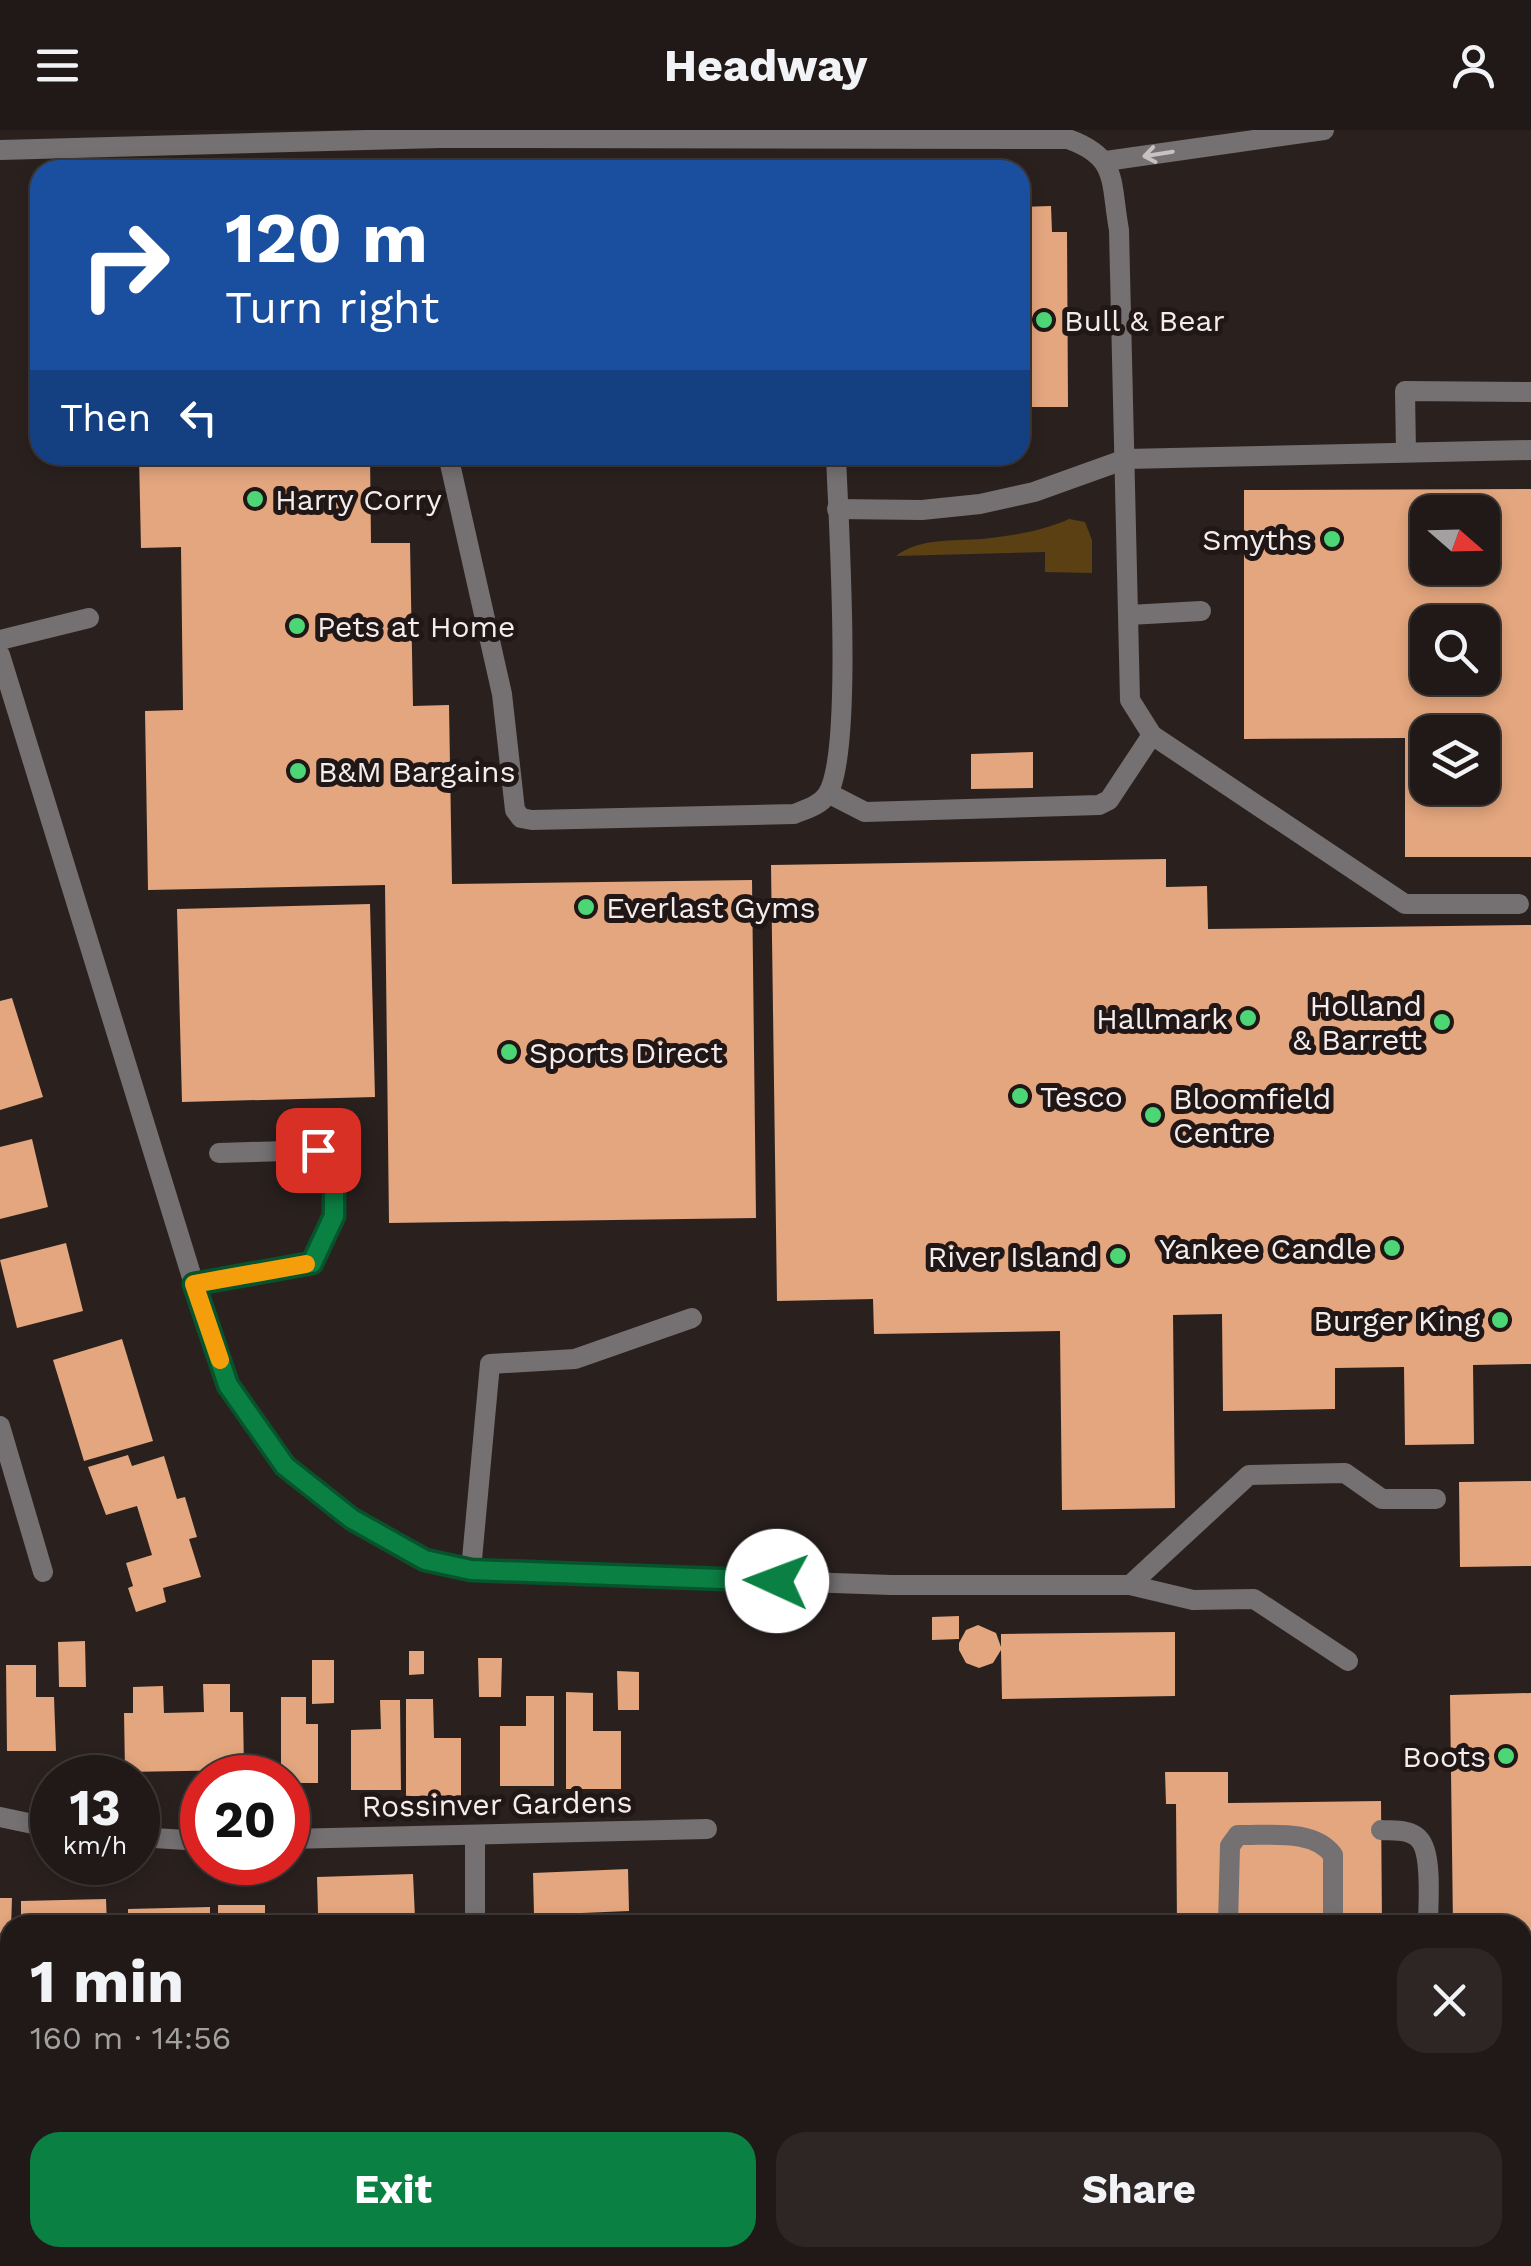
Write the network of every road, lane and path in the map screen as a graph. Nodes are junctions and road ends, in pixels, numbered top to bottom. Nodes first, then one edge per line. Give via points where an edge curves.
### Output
1 (1324, 130) edge
2 (827, 133) edge
3 (1276, 133) edge
4 (440, 134) edge
5 (929, 134) edge
6 (128, 138) edge
7 (0, 150) edge
8 (1106, 161) junction
9 (1531, 392) edge
10 (1531, 450) edge
11 (1406, 452) junction
12 (1126, 459) junction
13 (450, 465) edge
14 (836, 465) edge
15 (837, 509) junction
16 (1200, 612) dead end
17 (1129, 616) junction
18 (89, 618) dead end
19 (0, 640) edge
20 (0, 655) edge
21 (1152, 734) junction
22 (828, 793) junction
23 (1518, 904) dead end
24 (219, 1152) dead end
25 (194, 1284) junction
26 (692, 1318) dead end
27 (0, 1426) edge
28 (1436, 1500) dead end
29 (471, 1570) junction
30 (43, 1572) dead end
31 (1130, 1585) junction
32 (1348, 1662) dead end
33 (0, 1818) edge
34 (30, 1824) edge
35 (707, 1829) dead end
36 (1381, 1830) dead end
37 (475, 1835) junction
38 (310, 1839) edge
39 (475, 1915) edge
40 (1228, 1915) edge
41 (1333, 1915) edge
42 (1428, 1915) edge

1 - 3 street
2 - 4 street
2 - 5 street
3 -> 8 street
4 - 6 street
5 - 8 street via 1068,140 1093,148
6 - 7 street
8 - 12 street via 1119,230
9 - 11 street via 1405,392
10 - 11 street
11 - 12 street
12 - 15 street via 980,504
12 - 17 street
13 - 22 street via 502,694 520,818 794,814
14 - 15 street
15 - 22 street via 842,713
16 - 17 street
17 - 21 street via 1130,700
18 - 19 street
20 - 25 street
21 - 22 street via 1109,800 1099,805 865,812
21 - 23 street via 1405,904
24 - 25 street via 318,1150 334,1160 334,1216 312,1263
25 - 29 street via 228,1385 285,1466 352,1519 425,1560
26 - 29 street via 575,1359 490,1364
27 - 30 street
28 - 31 street via 1382,1499 1344,1473 1250,1475
29 - 31 street
31 - 32 street via 1193,1600 1254,1599
33 - 34 street
35 - 37 street, Rossinver Gardens
36 - 42 street via 1419,1839 1426,1852
37 - 38 street, Rossinver Gardens
37 - 39 street
40 - 41 street via 1228,1860 1238,1835 1305,1836 1327,1847 1333,1855

